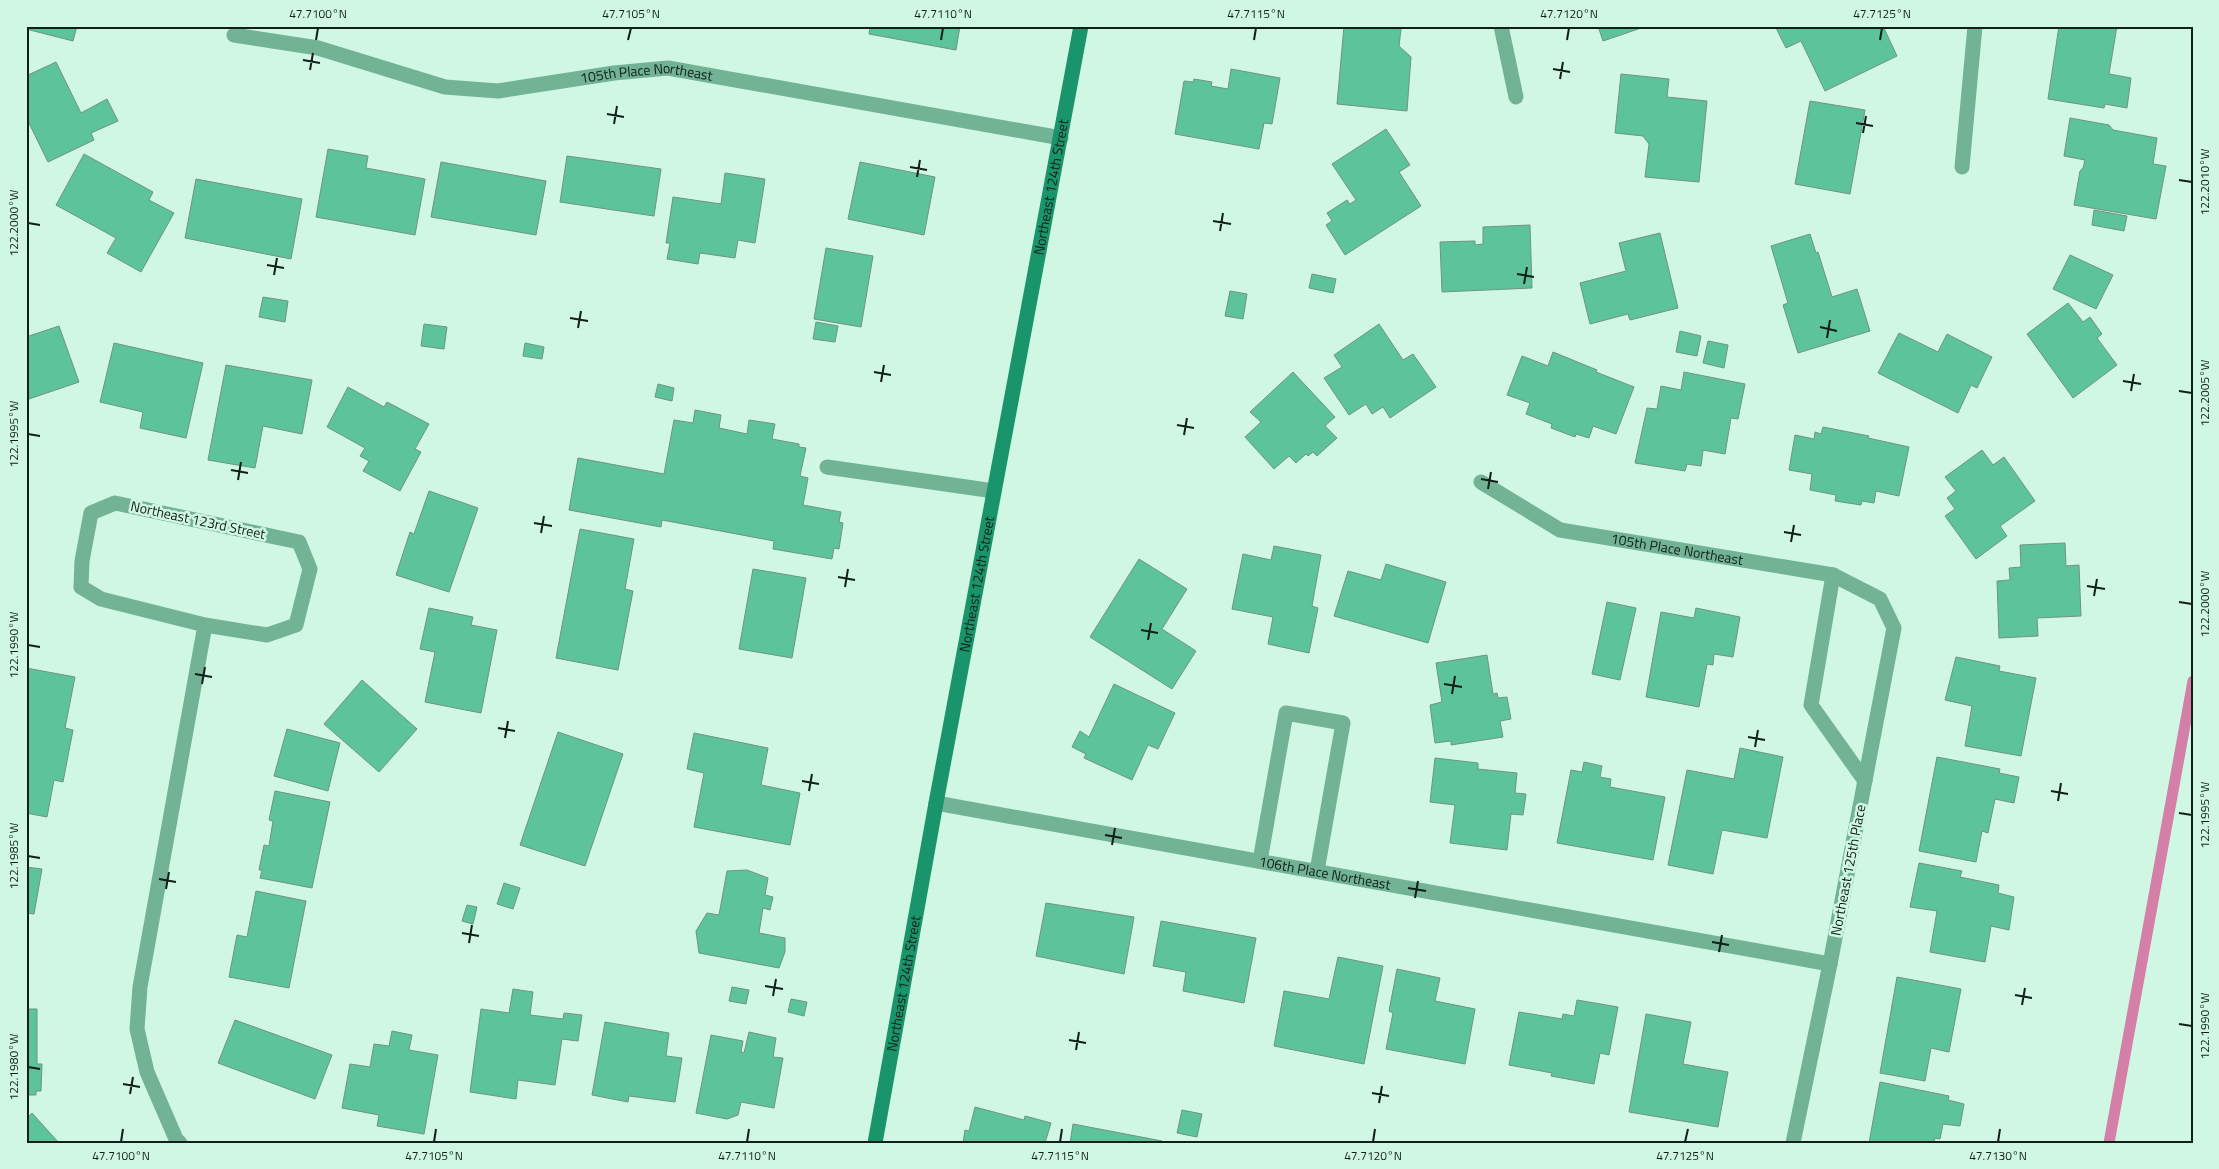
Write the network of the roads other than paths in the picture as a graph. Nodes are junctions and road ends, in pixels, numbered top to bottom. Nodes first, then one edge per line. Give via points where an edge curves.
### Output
1 (1081, 26) edge
2 (1501, 26) edge
3 (1975, 26) edge
4 (234, 35) dead end
5 (1516, 97) dead end
6 (1061, 138) junction
7 (1962, 167) dead end
8 (827, 467) dead end
9 (1481, 482) dead end
10 (994, 491) junction
11 (1833, 575) junction
12 (1880, 599) joint
13 (205, 625) junction
14 (1865, 781) junction
15 (936, 803) junction
16 (1260, 861) junction
17 (1317, 871) junction
18 (1830, 964) junction
19 (180, 1143) edge
20 (875, 1143) edge
21 (1793, 1143) edge

1 - 6 main road, Northeast 124th Street
2 - 5 street
3 - 7 street
4 - 6 street, 105th Place Northeast via 318,48 445,87 498,91 668,68
6 - 10 main road, Northeast 124th Street
8 - 10 street
9 - 11 street, 105th Place Northeast via 1560,530
10 - 15 main road, Northeast 124th Street
11 - 12 street, 105th Place Northeast
11 - 14 street via 1811,705
12 - 14 street, Northeast 125th Place via 1894,628
13 - 13 street, Northeast 123rd Street via 267,635 296,626 310,569 299,542 115,503 91,513 82,561 82,587 101,599
13 - 19 street via 140,987 137,1029 147,1072
14 - 18 street, Northeast 125th Place
15 - 16 street, 106th Place Northeast
15 - 20 main road, Northeast 124th Street
16 - 17 street, 106th Place Northeast
16 - 17 street via 1286,713 1296,714 1343,723
17 - 18 street, 106th Place Northeast
18 - 21 street, Northeast 125th Place

